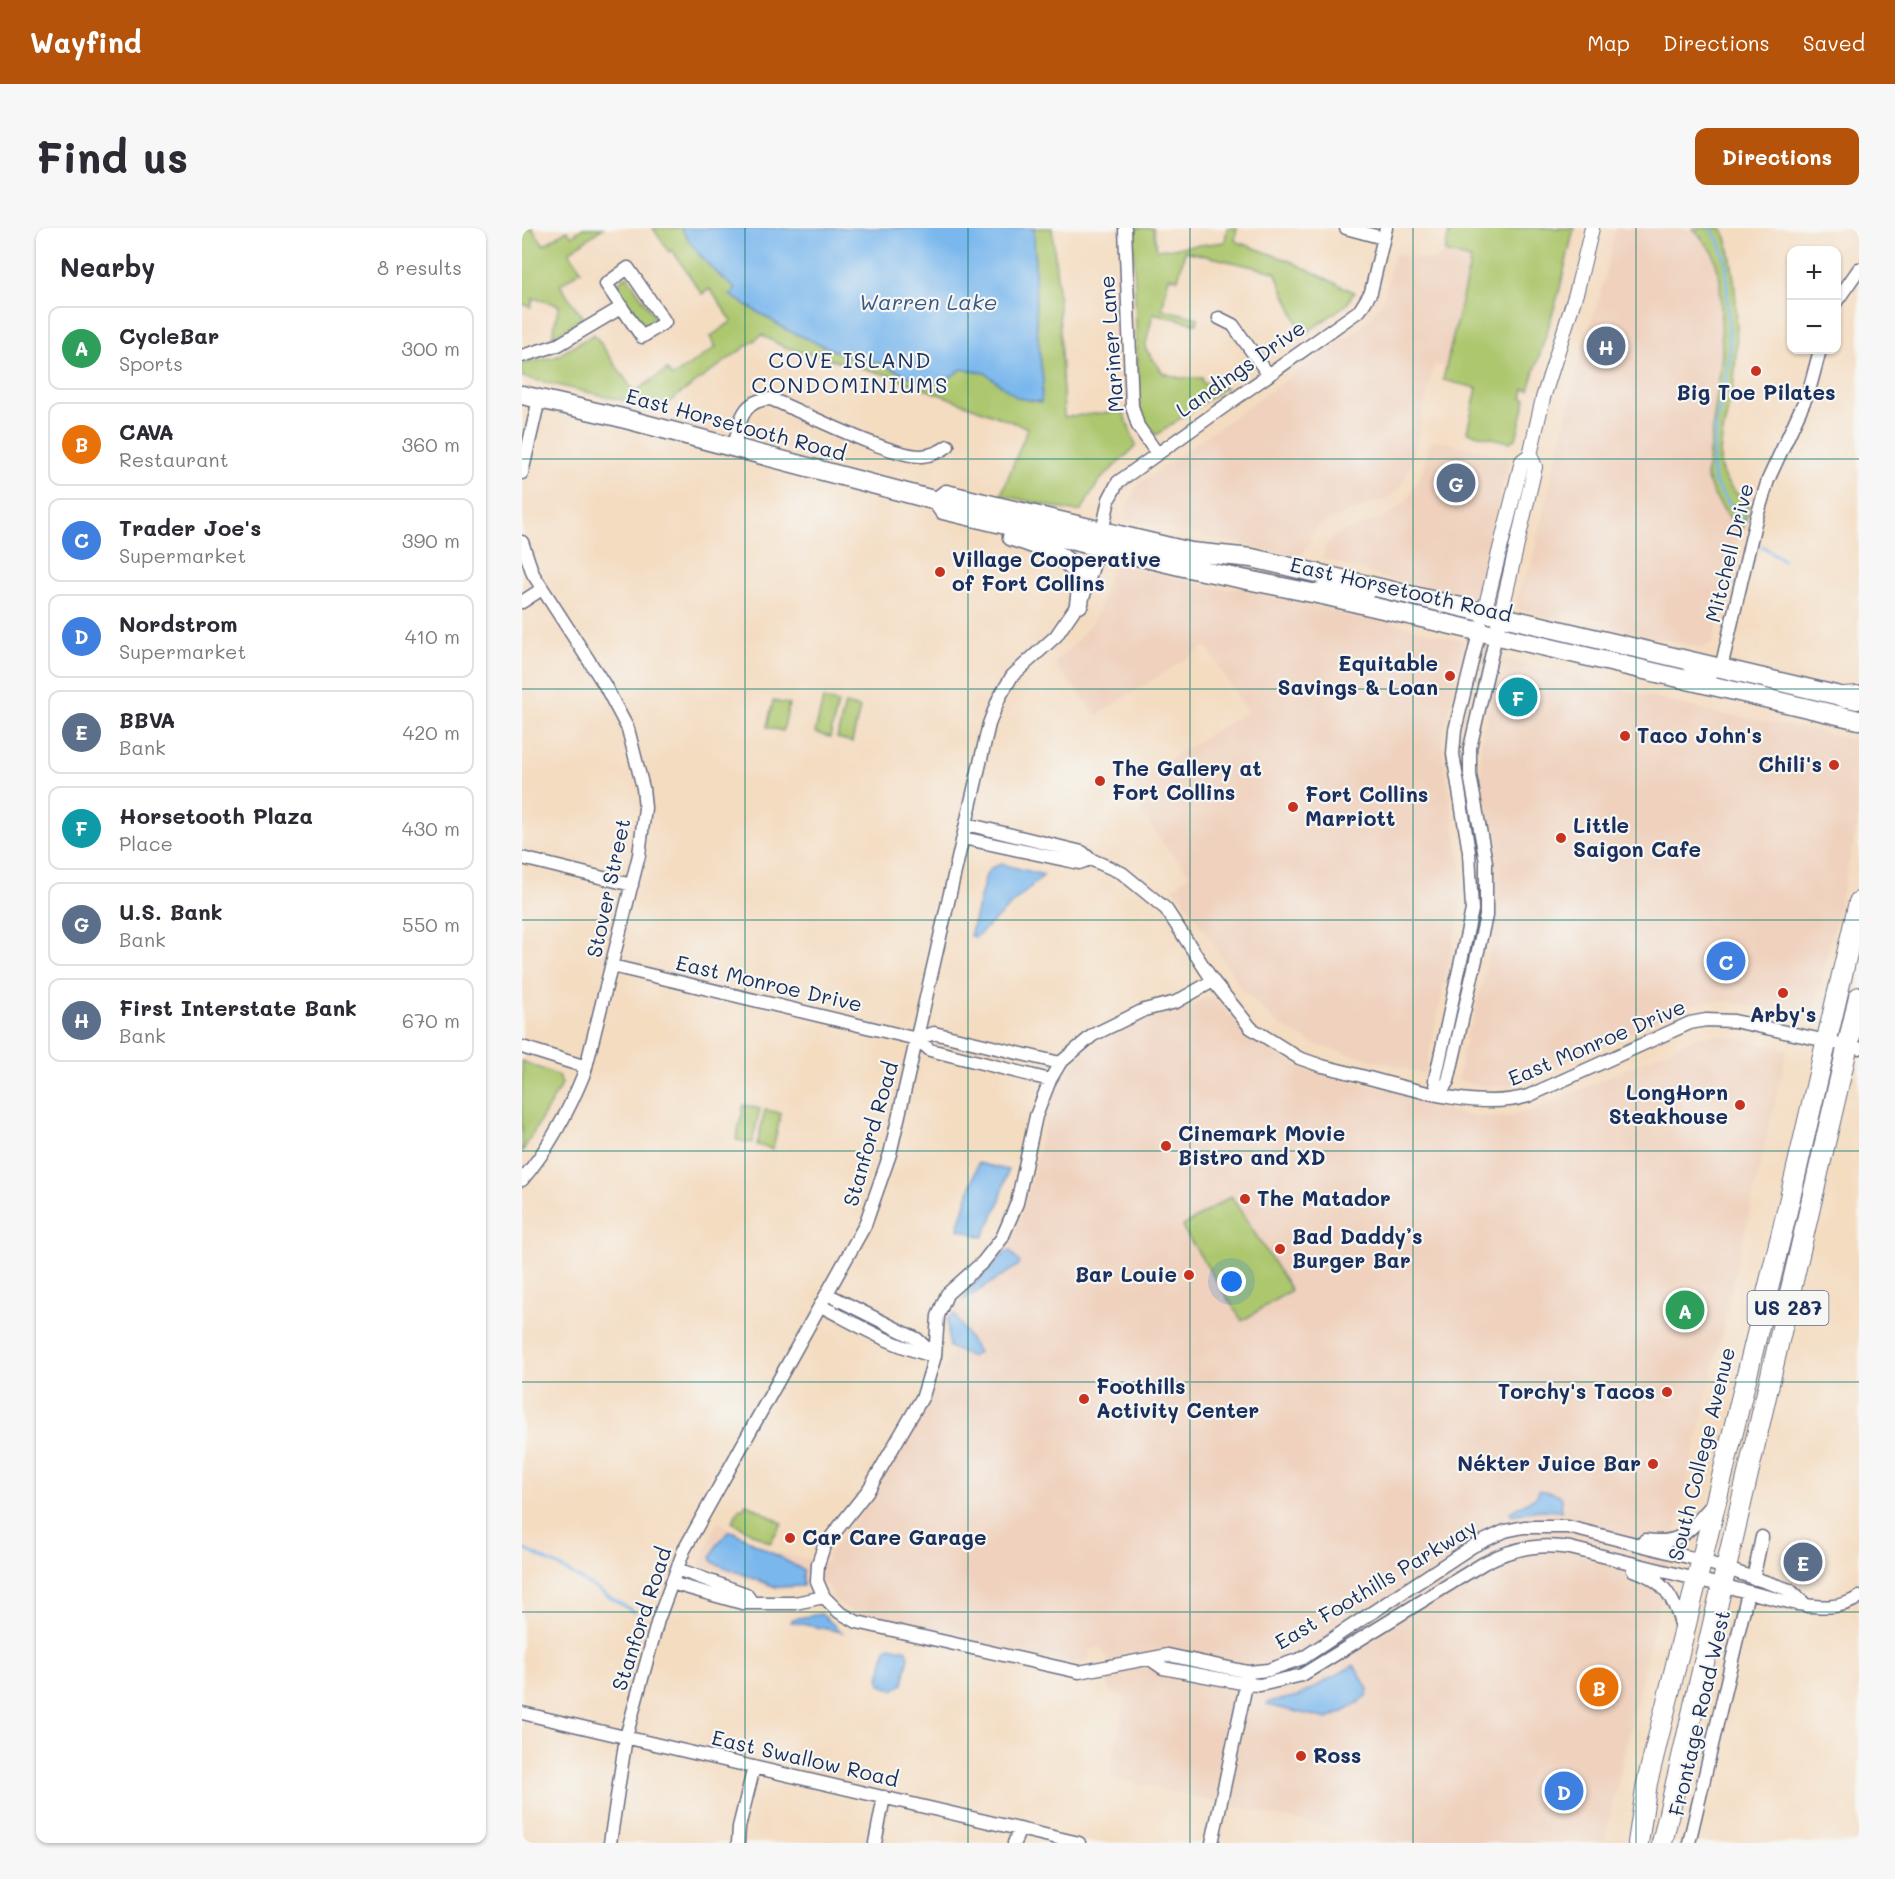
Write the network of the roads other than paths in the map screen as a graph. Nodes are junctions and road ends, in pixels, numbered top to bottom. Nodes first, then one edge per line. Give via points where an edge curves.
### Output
1 (1125, 228) edge
2 (1346, 228) edge
3 (1592, 228) edge
4 (1384, 233) edge
5 (1859, 269) edge
6 (1837, 300) edge
7 (622, 307) junction
8 (1219, 318) dead end
9 (1819, 354) edge
10 (522, 356) edge
11 (1268, 374) junction
12 (530, 397) edge
13 (948, 446) dead end
14 (734, 447) junction
15 (1156, 452) junction
16 (522, 473) edge
17 (942, 506) junction
18 (1100, 539) junction
19 (522, 542) edge
20 (1310, 572) junction
21 (1247, 579) junction
22 (542, 589) junction
23 (1390, 591) junction
24 (1309, 592) junction
25 (522, 602) edge
26 (1079, 604) junction
27 (1493, 615) junction
28 (1487, 633) junction
29 (1721, 668) junction
30 (1665, 675) junction
31 (1854, 698) edge
32 (1859, 720) edge
33 (966, 824) junction
34 (963, 838) junction
35 (522, 858) edge
36 (1090, 859) junction
37 (632, 885) junction
38 (1859, 902) edge
39 (612, 966) junction
40 (1213, 981) junction
41 (1859, 997) edge
42 (917, 1039) junction
43 (1827, 1042) junction
44 (522, 1047) edge
45 (1853, 1047) edge
46 (1060, 1063) junction
47 (586, 1067) junction
48 (1050, 1080) junction
49 (1439, 1094) junction
50 (522, 1180) edge
51 (824, 1300) junction
52 (935, 1356) junction
53 (1714, 1502) junction
54 (1762, 1537) dead end
55 (1628, 1542) junction
56 (1614, 1559) junction
57 (677, 1569) junction
58 (1698, 1570) junction
59 (1723, 1578) junction
60 (1752, 1579) junction
61 (671, 1583) junction
62 (1748, 1593) junction
63 (1859, 1596) edge
64 (824, 1597) junction
65 (751, 1601) junction
66 (1807, 1605) junction
67 (1683, 1631) junction
68 (1247, 1678) junction
69 (522, 1713) edge
70 (626, 1737) junction
71 (754, 1767) junction
72 (884, 1797) junction
73 (1020, 1829) junction
74 (610, 1843) edge
75 (738, 1843) edge
76 (875, 1843) edge
77 (1014, 1843) edge
78 (1079, 1843) edge
79 (1212, 1843) edge
80 (1638, 1843) edge
81 (1662, 1843) edge
82 (1689, 1843) edge

1 - 15 street, Mariner Lane via 1132,406 1138,426
2 - 4 street
3 - 27 street via 1550,372 1530,455 1535,467
4 - 11 street, Landings Drive via 1371,292 1360,310
5 - 6 street
7 - 7 street via 606,284 628,268 665,322 642,337
7 - 10 street via 558,345
8 - 11 street via 1233,325
9 - 29 street, Mitchell Drive via 1809,391 1768,480
11 - 15 street, Landings Drive
12 - 14 main road, East Horsetooth Road
12 - 16 street
13 - 14 street via 932,454 911,455 771,399 762,399 747,407 742,415
14 - 17 main road, East Horsetooth Road
15 - 18 street, Landings Drive via 1118,482 1109,499
17 - 18 main road, East Horsetooth Road
17 - 26 main road via 950,519 1023,540 1070,564 1080,580
18 - 20 main road, East Horsetooth Road via 1252,558
18 - 21 main road, East Horsetooth Road via 1188,568
18 - 26 street, Stanford Road via 1092,575
19 - 22 street, Stover Street
20 - 21 street via 1296,581 1259,573
20 - 23 main road, East Horsetooth Road
21 - 24 main road, East Horsetooth Road
22 - 25 street
22 - 37 street, Stover Street via 604,684 633,745 645,808
23 - 24 street via 1365,594 1332,586
23 - 27 main road, East Horsetooth Road
24 - 28 main road, East Horsetooth Road
26 - 33 street, Stanford Road via 1056,636 1012,676 999,698 989,724
27 - 28 street
27 - 29 main road, East Horsetooth Road
28 - 30 main road, East Horsetooth Road
28 - 49 street via 1470,748 1470,775 1486,862 1486,916 1448,1081
28 - 49 street via 1455,730 1453,754 1469,852 1472,910 1434,1080
29 - 30 street via 1705,675
29 - 31 main road, East Horsetooth Road
30 - 32 main road, East Horsetooth Road
33 - 34 street, Stanford Road
33 - 36 street, East Monroe Drive via 1082,852
34 - 36 street, East Monroe Drive via 1079,863
34 - 42 street, Stanford Road
35 - 37 street
36 - 40 street, East Monroe Drive via 1122,873 1154,897 1179,926
37 - 39 street, Stover Street
38 - 43 highway, South College Avenue / US 287
39 - 42 street, East Monroe Drive
39 - 47 street, Stover Street
40 - 46 street via 1176,1002 1120,1021 1093,1035
40 - 49 street, East Monroe Drive via 1251,1028 1299,1058
41 - 45 highway, US 287
42 - 46 street, East Monroe Drive via 934,1033
42 - 48 street, East Monroe Drive via 930,1050
42 - 51 street, Stanford Road via 888,1160 865,1225
43 - 45 street, East Monroe Drive
43 - 49 street, East Monroe Drive via 1734,1021 1706,1020 1690,1023 1514,1100 1474,1101
43 - 53 highway, South College Avenue / US 287
44 - 47 street
45 - 59 highway, US 287
46 - 48 street
47 - 50 street, Stover Street via 565,1118
48 - 52 street via 1036,1116 1017,1203 995,1249 947,1294 938,1316
51 - 52 street via 917,1338
51 - 57 street, Stanford Road via 705,1510
52 - 64 street via 923,1396 888,1460 824,1545 817,1581
53 - 55 street via 1690,1532 1676,1539
53 - 58 highway, South College Avenue / US 287
54 - 60 street
55 - 58 street, East Foothills Parkway
55 - 68 street, East Foothills Parkway via 1557,1526 1505,1532 1473,1546 1303,1658
56 - 58 street, East Foothills Parkway
56 - 67 street via 1665,1588 1677,1607
56 - 68 street, East Foothills Parkway via 1556,1546 1511,1551 1484,1563 1302,1675 1260,1685
57 - 61 street, Stanford Road
57 - 65 street via 747,1594
58 - 59 street, East Foothills Parkway
58 - 59 street, East Foothills Parkway
58 - 67 highway, South College Avenue / US 287
59 - 60 street
59 - 62 street
59 - 81 highway, US 287
60 - 66 street via 1790,1590
61 - 65 street via 742,1603
61 - 70 street, Stanford Road
62 - 66 street
62 - 82 street, Frontage Road West
63 - 66 street via 1842,1605
64 - 65 street via 795,1603
64 - 68 street, East Foothills Parkway via 838,1612 856,1622 1070,1671 1087,1672 1168,1655
67 - 80 highway, South College Avenue / US 287 via 1647,1783
68 - 79 street
69 - 70 street, East Swallow Road
70 - 71 street, East Swallow Road
70 - 74 street, Stanford Road
71 - 72 street, East Swallow Road
71 - 75 street
72 - 73 street, East Swallow Road
72 - 76 street
73 - 77 street
73 - 78 street, East Swallow Road

